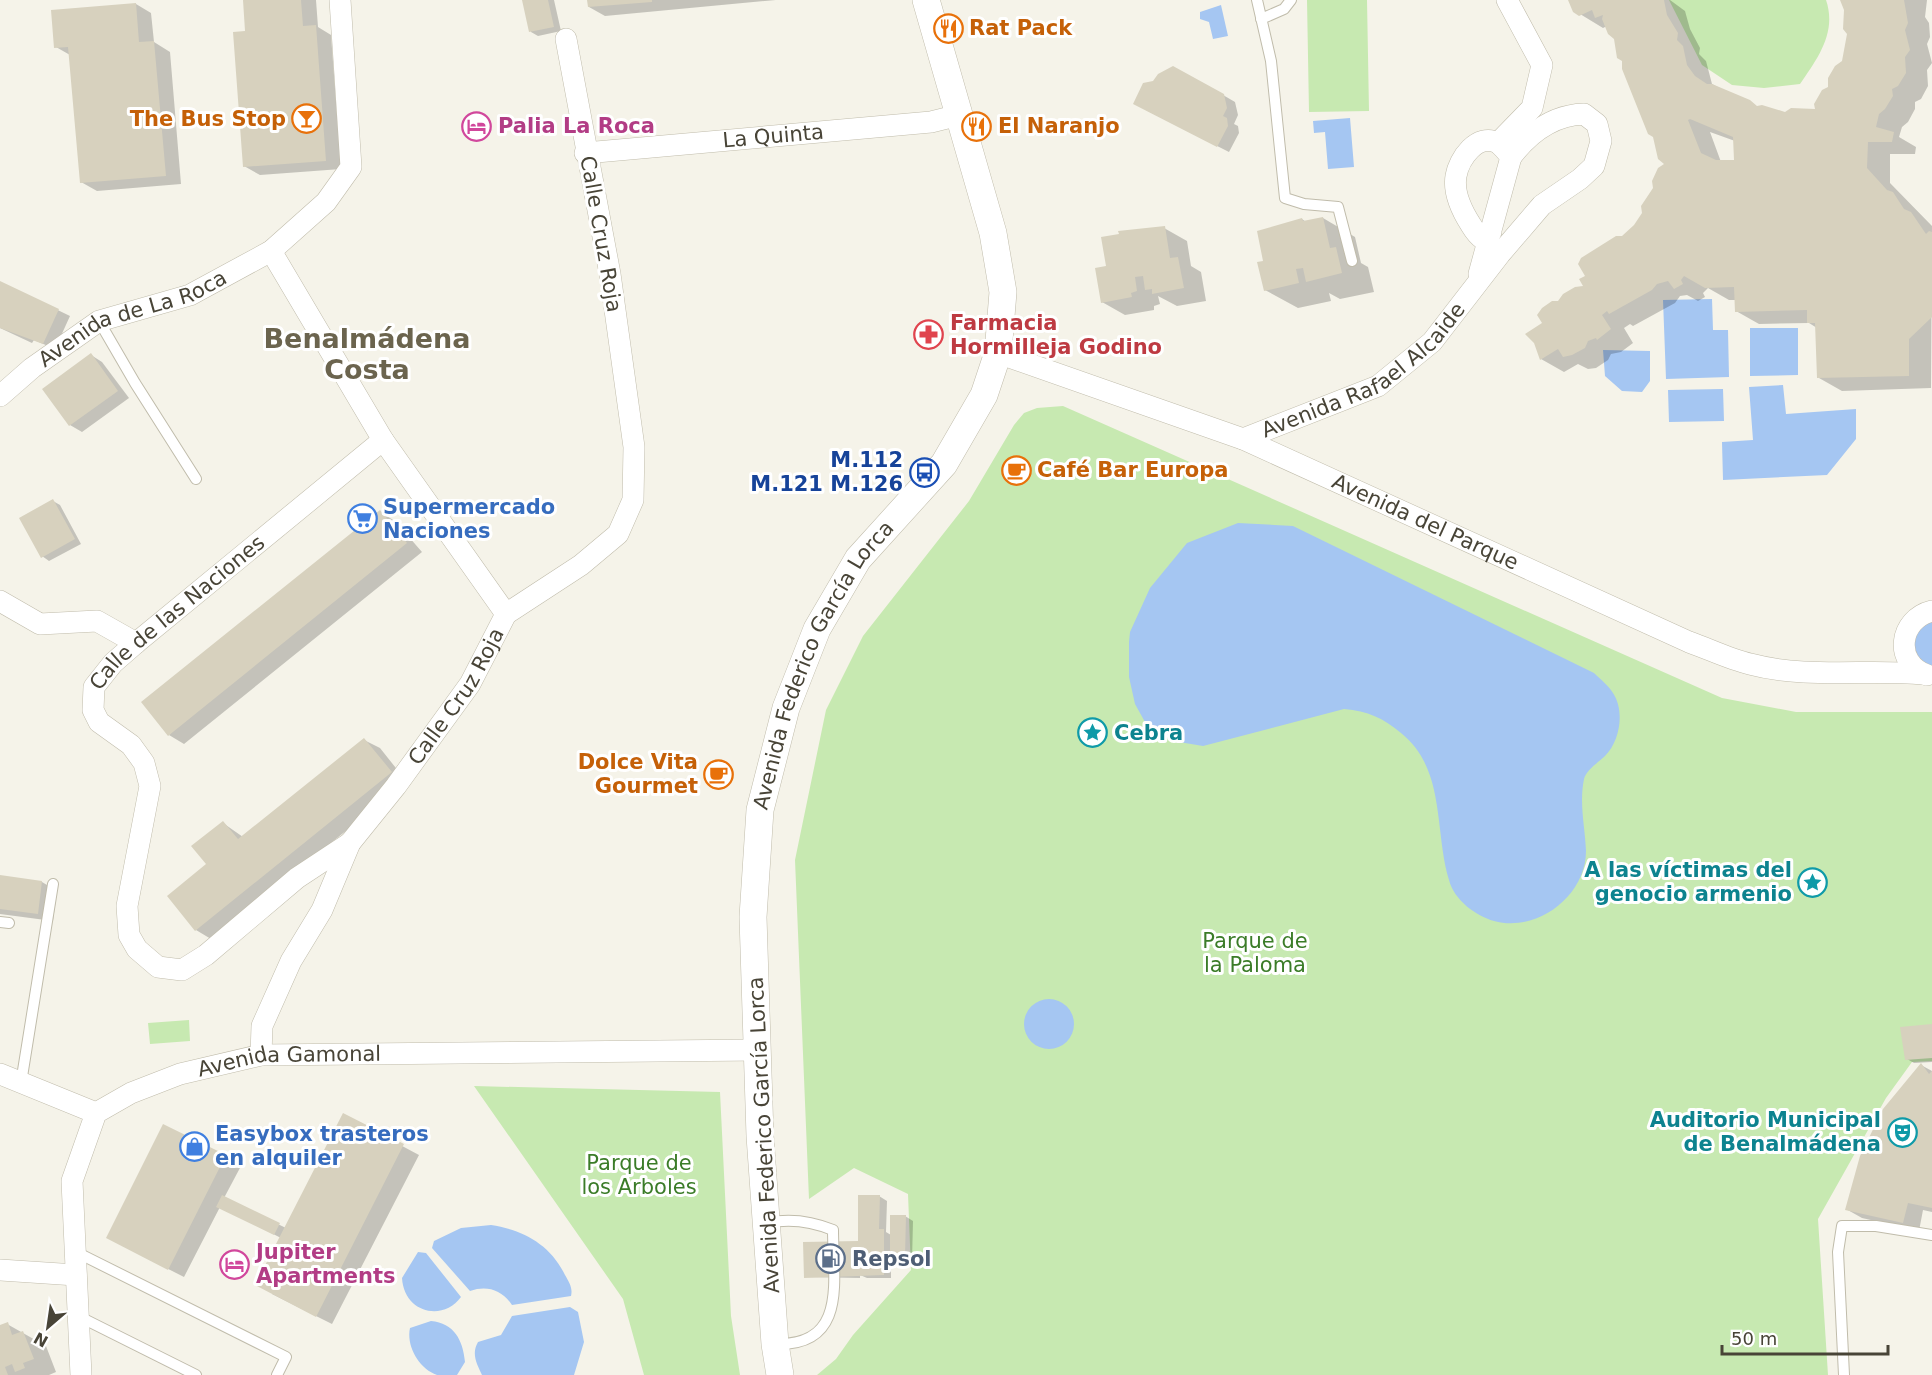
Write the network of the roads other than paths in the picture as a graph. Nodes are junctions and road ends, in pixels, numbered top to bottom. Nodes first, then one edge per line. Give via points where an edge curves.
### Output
1 (340, 0) edge
2 (926, 0) edge
3 (1257, 0) edge
4 (1291, 0) edge
5 (1506, 0) edge
6 (1261, 19) junction
7 (566, 39) dead end
8 (959, 115) junction
9 (1504, 150) junction
10 (585, 153) junction
11 (1491, 232) junction
12 (271, 251) junction
13 (1352, 261) dead end
14 (1475, 289) junction
15 (99, 321) junction
16 (998, 353) junction
17 (0, 396) edge
18 (1243, 439) junction
19 (383, 440) junction
20 (196, 478) dead end
21 (0, 601) edge
22 (1932, 611) edge
23 (506, 614) junction
24 (136, 643) junction
25 (1904, 651) junction
26 (1855, 673) junction
27 (1928, 675) edge
28 (350, 843) junction
29 (53, 884) dead end
30 (758, 1050) junction
31 (261, 1055) junction
32 (0, 1074) edge
33 (21, 1083) junction
34 (96, 1113) junction
35 (767, 1223) junction
36 (1932, 1235) edge
37 (76, 1252) junction
38 (0, 1270) edge
39 (76, 1275) junction
40 (78, 1316) junction
41 (775, 1344) junction
42 (81, 1375) edge
43 (196, 1375) edge
44 (277, 1375) edge
45 (780, 1375) edge
46 (1844, 1375) edge

1 - 12 street via 351,167 326,201
2 - 8 street, Avenida Federico García Lorca
3 - 6 lane
4 - 6 lane via 1284,9
5 - 9 street via 1542,65 1532,108
6 - 13 lane via 1270,61 1285,198 1338,207
7 - 10 street, Calle Cruz Roja
8 - 10 street, La Quinta via 931,122
8 - 16 street, Avenida Federico García Lorca via 997,253 1003,292
9 - 11 street, Avenida Rafael Alcaide
9 - 11 street via 1488,140 1477,144 1463,156 1456,177 1457,196 1469,222 1483,239
9 - 14 street, Avenida Rafael Alcaide via 1521,144 1565,115 1584,114 1597,124 1601,141 1594,166 1542,205
10 - 23 street, Calle Cruz Roja via 610,274 634,447 633,500 618,534 581,565
11 - 14 street, Avenida Rafael Alcaide
12 - 15 street, Avenida de La Roca via 190,295
12 - 19 street
14 - 18 street, Avenida Rafael Alcaide via 1432,342 1378,386
15 - 17 street, Avenida de La Roca
15 - 20 lane
16 - 18 street, Avenida del Parque
16 - 30 street, Avenida Federico García Lorca via 984,395 944,464 858,559 817,629 786,708 760,810 753,916
18 - 26 street, Avenida del Parque via 1689,642 1750,664
19 - 23 street
19 - 24 street, Calle de las Naciones
21 - 24 street via 40,624 97,621
22 - 25 street via 1913,620 1906,629
23 - 28 street, Calle Cruz Roja via 470,684
24 - 28 street, Calle de las Naciones via 94,687 93,710 99,722 131,746 144,763 150,786 127,906 129,935 137,949 158,967 182,970 297,878
25 - 26 street, Avenida del Parque
25 - 27 street via 1915,669
26 - 27 street, Avenida del Parque
28 - 31 street, Calle Cruz Roja via 322,910 291,961 262,1026
29 - 33 lane
30 - 31 street, Avenida Gamonal
30 - 35 street, Avenida Federico García Lorca
31 - 34 street, Avenida Gamonal via 180,1074 131,1093
32 - 33 street
33 - 34 street
34 - 37 street via 72,1181
35 - 41 street, Avenida Federico García Lorca
35 - 41 lane via 816,1222 833,1230 833,1310 817,1334 791,1345
36 - 46 lane via 1876,1226 1842,1226 1838,1252
37 - 39 street
37 - 44 lane via 286,1357
38 - 39 street
39 - 40 street
40 - 42 street
40 - 43 lane
41 - 45 street, Avenida Federico García Lorca

